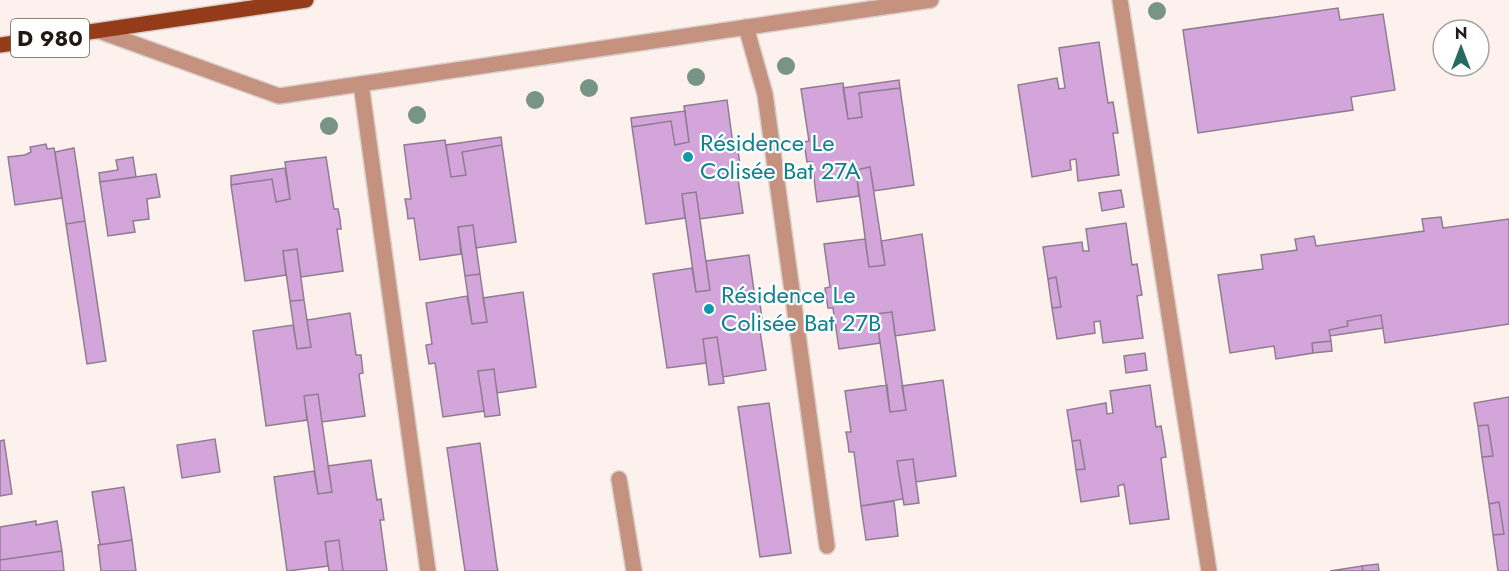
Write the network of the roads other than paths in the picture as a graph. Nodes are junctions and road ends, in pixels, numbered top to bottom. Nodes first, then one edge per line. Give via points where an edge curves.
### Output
1 (306, 0) edge
2 (931, 0) edge
3 (1120, 0) edge
4 (746, 27) junction
5 (99, 31) junction
6 (0, 45) edge
7 (361, 84) junction
8 (620, 479) dead end
9 (827, 546) dead end
10 (428, 571) edge
11 (634, 571) edge
12 (1209, 571) edge

1 - 5 main road, D 980
2 - 4 street
3 - 12 street
4 - 7 street
4 - 9 street via 765,94
5 - 6 main road, D 980
5 - 7 street via 279,96
7 - 10 street
8 - 11 street

